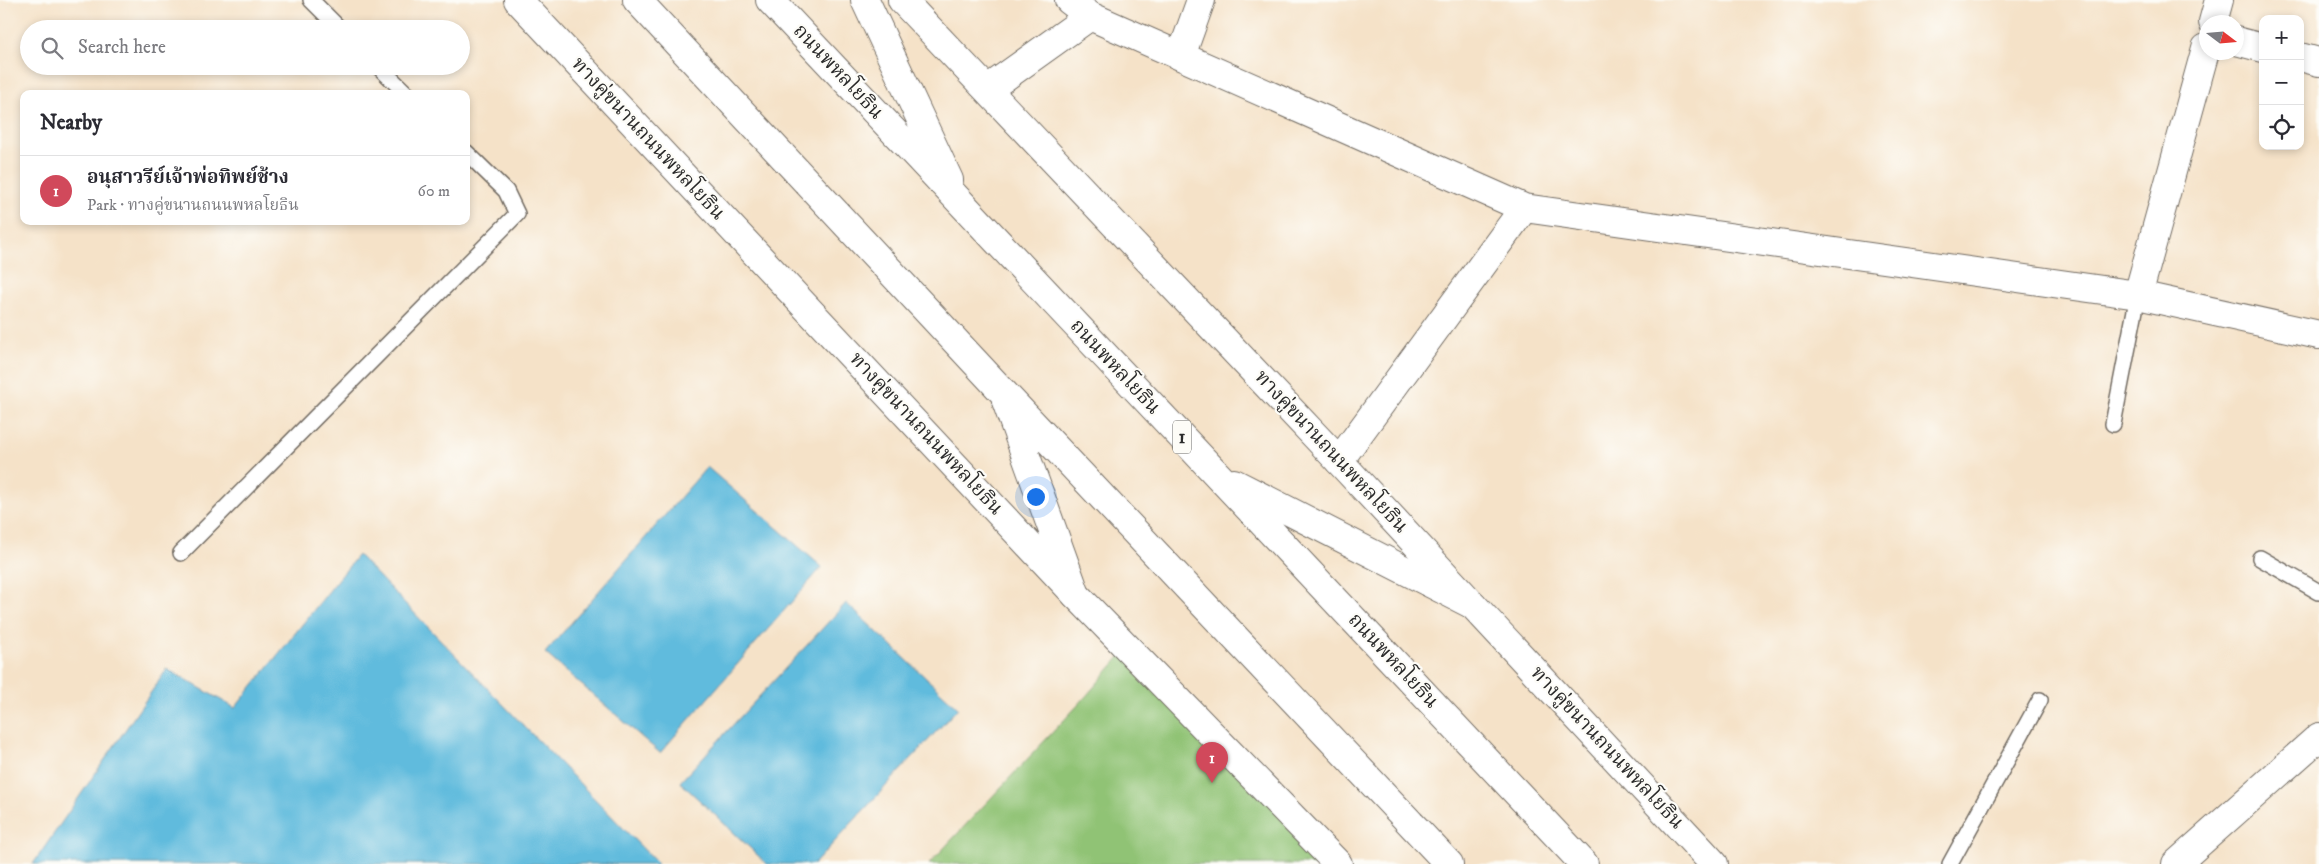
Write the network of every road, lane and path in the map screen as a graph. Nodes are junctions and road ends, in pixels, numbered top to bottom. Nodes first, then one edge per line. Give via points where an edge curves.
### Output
1 (311, 0) edge
2 (518, 0) edge
3 (637, 0) edge
4 (770, 0) edge
5 (865, 0) edge
6 (902, 0) edge
7 (1201, 0) edge
8 (2218, 0) edge
9 (1079, 8) edge
10 (2215, 15) edge
11 (331, 20) edge
12 (2244, 43) edge
13 (2259, 47) edge
14 (1181, 56) junction
15 (2304, 58) edge
16 (2203, 60) edge
17 (2319, 62) edge
18 (387, 75) edge
19 (988, 89) junction
20 (403, 90) edge
21 (470, 156) edge
22 (959, 201) junction
23 (1524, 208) junction
24 (2138, 295) junction
25 (2319, 335) edge
26 (1002, 392) junction
27 (2114, 424) dead end
28 (1339, 461) junction
29 (1217, 474) junction
30 (181, 553) dead end
31 (2260, 558) dead end
32 (2319, 592) edge
33 (1076, 595) junction
34 (1473, 605) junction
35 (2040, 700) dead end
36 (2319, 737) edge
37 (1338, 864) edge
38 (1449, 864) edge
39 (1584, 864) edge
40 (1714, 864) edge
41 (1950, 864) edge
42 (2176, 864) edge

1 - 11 lane
2 - 33 main road, ทางคู่ขนานถนนพหลโยธิน
3 - 26 main road
4 - 22 main road, ถนนพหลโยธิน / 1
5 - 22 main road
6 - 19 main road, ทางคู่ขนานถนนพหลโยธิน
7 - 14 main road
8 - 10 main road
9 - 14 main road
9 - 19 main road
12 - 13 main road
14 - 23 main road
15 - 17 main road
16 - 24 main road
18 - 20 lane
19 - 28 main road, ทางคู่ขนานถนนพหลโยธิน
21 - 30 lane via 506,191 517,214
22 - 29 main road, ถนนพหลโยธิน / 1
23 - 24 main road
23 - 28 main road
24 - 25 main road
24 - 27 lane
26 - 33 main road
26 - 38 main road
28 - 34 main road, ทางคู่ขนานถนนพหลโยธิน
29 - 34 main road
29 - 39 main road, ถนนพหลโยธิน / 1
31 - 32 lane
33 - 37 main road, ทางคู่ขนานถนนพหลโยธิน
34 - 40 main road, ทางคู่ขนานถนนพหลโยธิน
35 - 41 lane
36 - 42 main road

